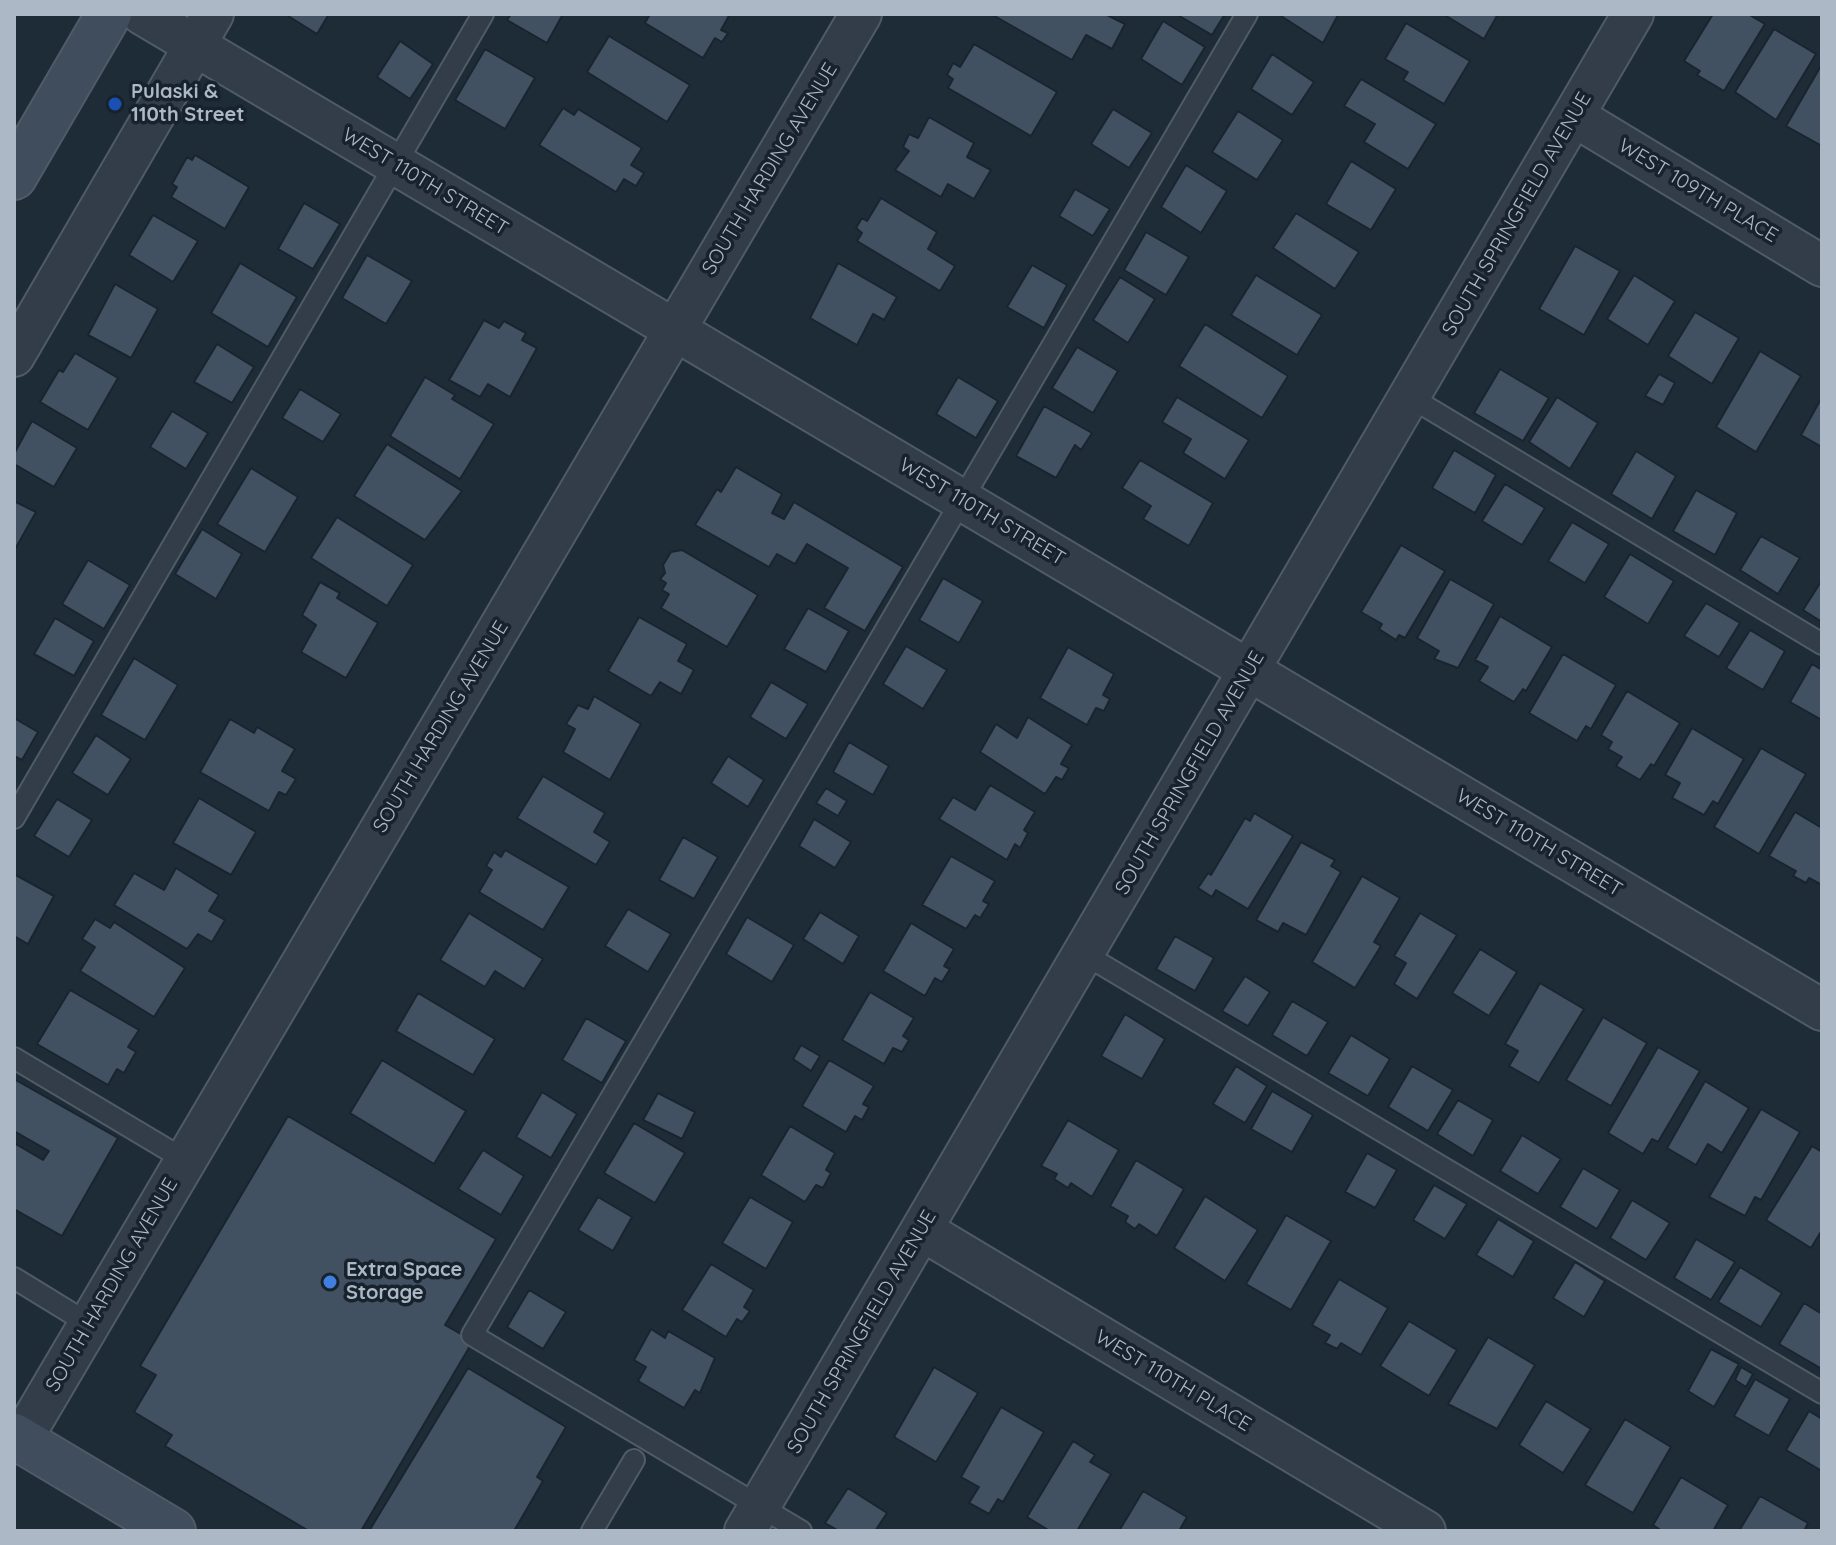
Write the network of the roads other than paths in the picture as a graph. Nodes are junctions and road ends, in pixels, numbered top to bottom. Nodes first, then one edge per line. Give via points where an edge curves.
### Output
1 (109, 14) edge
2 (142, 14) edge
3 (483, 14) edge
4 (861, 14) edge
5 (1247, 14) edge
6 (1633, 14) edge
7 (204, 30) edge
8 (1574, 116) junction
9 (395, 164) junction
10 (14, 177) edge
11 (1822, 266) edge
12 (675, 330) junction
13 (14, 356) edge
14 (1410, 397) junction
15 (961, 500) junction
16 (1822, 644) edge
17 (1250, 671) junction
18 (14, 818) edge
19 (1084, 954) junction
20 (1822, 1010) edge
21 (14, 1058) edge
22 (185, 1160) junction
23 (922, 1230) junction
24 (14, 1278) edge
25 (89, 1324) junction
26 (1822, 1393) edge
27 (17, 1438) edge
28 (634, 1460) dead end
29 (753, 1519) edge
30 (173, 1531) edge
31 (592, 1531) edge
32 (801, 1531) edge
33 (1425, 1531) edge

1 - 10 main road
2 - 7 street, WEST 110TH STREET
3 - 9 lane
4 - 12 street, SOUTH HARDING AVENUE
5 - 15 lane
6 - 8 street, SOUTH SPRINGFIELD AVENUE
7 - 9 street, WEST 110TH STREET
7 - 13 street
8 - 11 street, WEST 109TH PLACE
8 - 14 street, SOUTH SPRINGFIELD AVENUE
9 - 12 street, WEST 110TH STREET
9 - 18 lane
12 - 15 street, WEST 110TH STREET
12 - 22 street, SOUTH HARDING AVENUE
14 - 16 lane
14 - 17 street, SOUTH SPRINGFIELD AVENUE
15 - 17 street, WEST 110TH STREET
15 - 29 lane via 472,1335
17 - 19 street, SOUTH SPRINGFIELD AVENUE
17 - 20 street, WEST 110TH STREET
19 - 23 street, SOUTH SPRINGFIELD AVENUE
19 - 26 lane
21 - 22 lane
22 - 25 street, SOUTH HARDING AVENUE
23 - 29 street, SOUTH SPRINGFIELD AVENUE
23 - 33 street, WEST 110TH PLACE
24 - 25 lane
25 - 27 street, SOUTH HARDING AVENUE
27 - 30 main road
28 - 31 lane
29 - 32 lane

